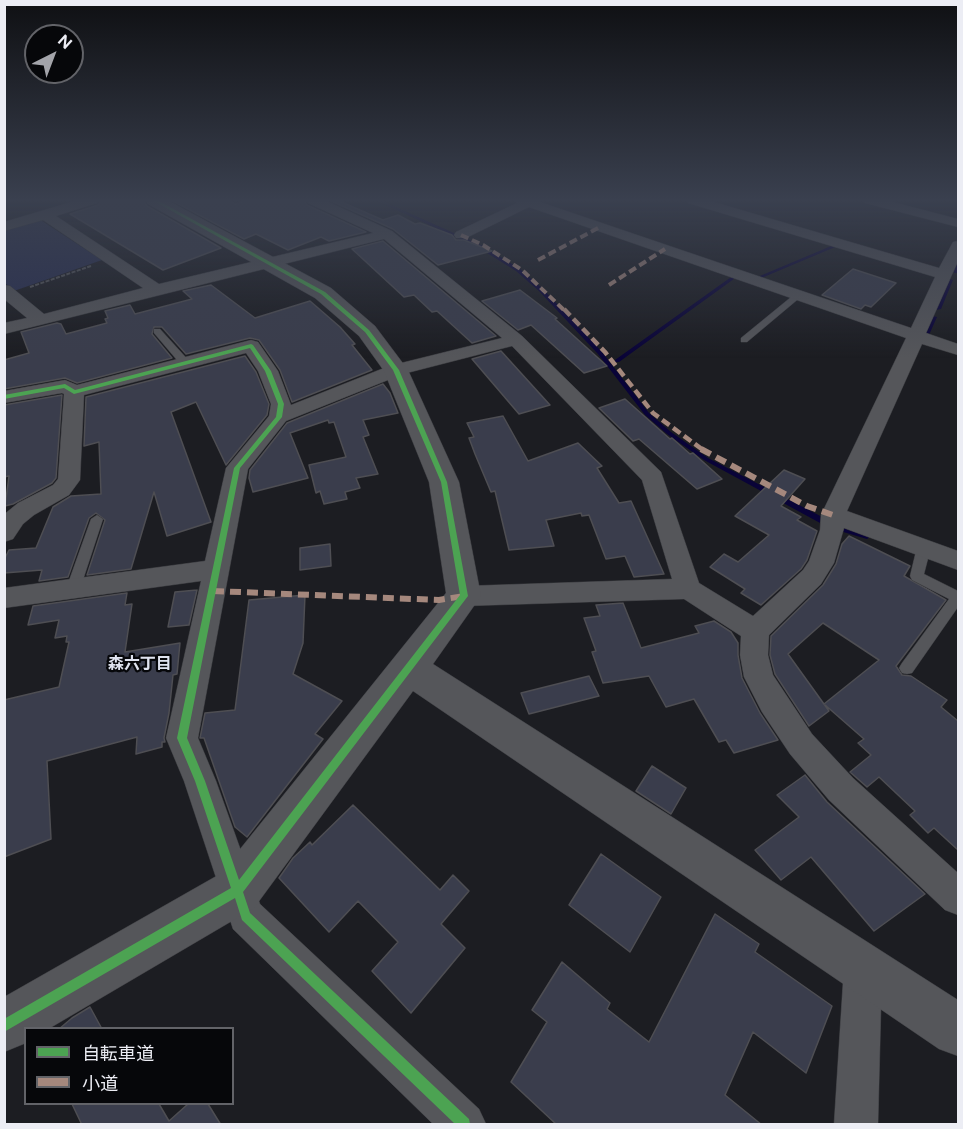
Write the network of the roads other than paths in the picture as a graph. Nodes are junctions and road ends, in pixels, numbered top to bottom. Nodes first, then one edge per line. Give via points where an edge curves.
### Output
1 (100, 253) edge
2 (250, 253) edge
3 (307, 253) edge
4 (410, 253) edge
5 (677, 253) edge
6 (870, 253) edge
7 (955, 253) edge
8 (267, 262) junction
9 (945, 275) junction
10 (156, 290) junction
11 (7, 292) edge
12 (799, 295) junction
13 (41, 320) junction
14 (4, 329) edge
15 (157, 331) dead end
16 (918, 336) junction
17 (516, 340) junction
18 (744, 340) dead end
19 (958, 350) edge
20 (186, 364) junction
21 (396, 370) junction
22 (74, 392) junction
23 (4, 397) edge
24 (279, 417) junction
25 (833, 515) junction
26 (97, 519) dead end
27 (4, 532) edge
28 (924, 547) junction
29 (958, 561) edge
30 (217, 569) junction
31 (73, 589) junction
32 (688, 589) junction
33 (464, 596) junction
34 (958, 597) edge
35 (4, 598) edge
36 (755, 631) junction
37 (907, 668) dead end
38 (410, 669) junction
39 (237, 891) junction
40 (958, 897) edge
41 (863, 967) junction
42 (4, 1026) edge
43 (958, 1030) edge
44 (450, 1120) edge
45 (856, 1125) edge

1 - 10 street
2 - 8 street
3 - 8 street
4 - 17 street
5 - 12 street
6 - 9 street
7 - 9 street
8 - 10 street
8 - 21 street via 338,305 367,331
9 - 16 street
10 - 13 street
11 - 13 street
12 - 16 street
12 - 18 lane
13 - 14 street
15 - 20 lane
16 - 19 street
16 - 25 street
17 - 21 street
17 - 32 street via 653,477
20 - 22 street
20 - 24 street via 251,346 268,371 281,404
21 - 24 street
21 - 33 street via 444,482
22 - 23 street via 65,386
22 - 27 street via 69,480 61,490 26,509
24 - 30 street via 237,468
25 - 28 street
25 - 36 street via 821,563 812,577
26 - 31 lane
28 - 29 street
28 - 34 lane via 917,576
30 - 31 street
30 - 39 street via 182,738
31 - 35 street
32 - 33 street
32 - 36 street
33 - 38 street
34 - 37 lane
36 - 40 street via 754,655 759,677 801,744 841,789
38 - 39 street
38 - 41 street
39 - 42 street
39 - 44 street via 246,916
41 - 43 street
41 - 45 street

